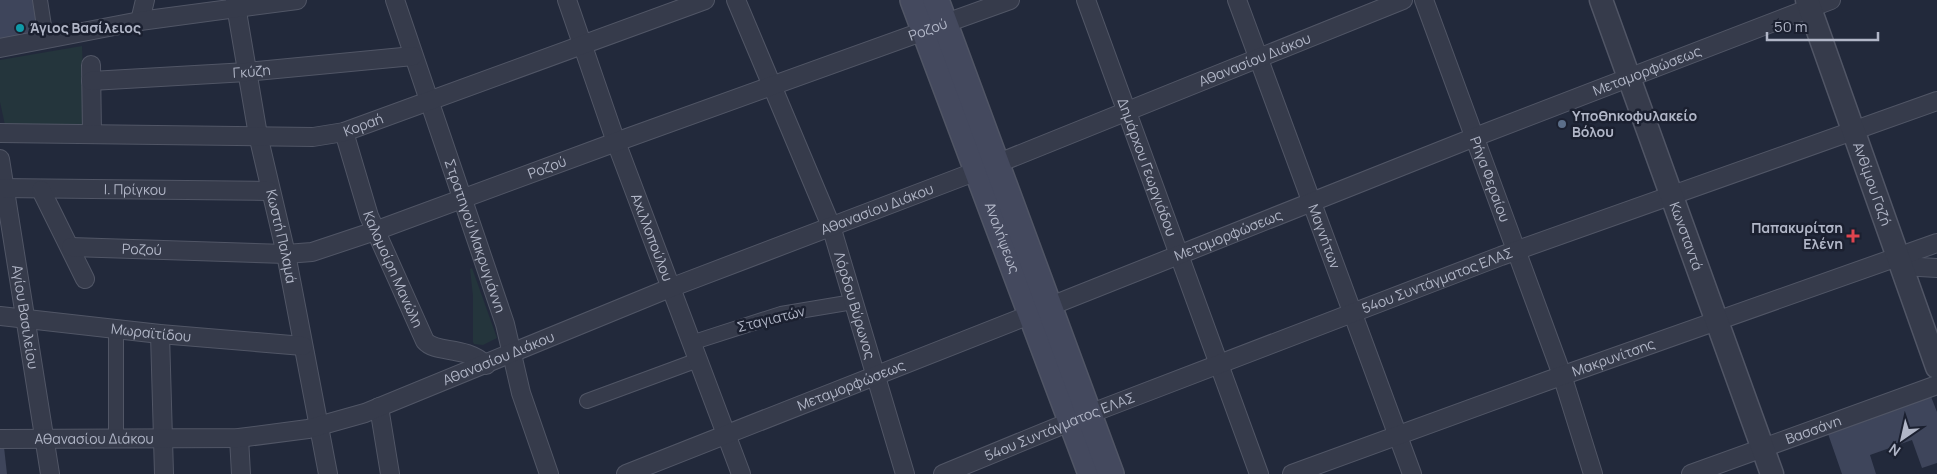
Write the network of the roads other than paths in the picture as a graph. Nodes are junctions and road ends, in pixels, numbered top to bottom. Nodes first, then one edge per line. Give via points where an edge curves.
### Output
1 (40, 0) edge
2 (145, 0) edge
3 (297, 0) edge
4 (395, 0) edge
5 (567, 0) edge
6 (706, 0) edge
7 (736, 0) edge
8 (914, 0) edge
9 (936, 0) edge
10 (1010, 0) edge
11 (1086, 0) edge
12 (1237, 0) edge
13 (1403, 0) edge
14 (1424, 0) edge
15 (1601, 0) edge
16 (1832, 0) edge
17 (235, 4) edge
18 (1808, 4) edge
19 (140, 22) junction
20 (935, 28) junction
21 (46, 39) junction
22 (582, 46) junction
23 (0, 48) edge
24 (413, 56) junction
25 (1258, 58) junction
26 (247, 72) junction
27 (1630, 79) junction
28 (771, 86) junction
29 (429, 101) junction
30 (1937, 101) edge
31 (1126, 112) junction
32 (344, 132) junction
33 (1854, 132) junction
34 (0, 133) edge
35 (92, 133) junction
36 (258, 135) junction
37 (1476, 137) junction
38 (616, 142) junction
39 (0, 160) edge
40 (987, 168) junction
41 (2, 188) edge
42 (41, 190) junction
43 (269, 191) junction
44 (1672, 196) junction
45 (461, 200) junction
46 (1312, 203) junction
47 (831, 226) junction
48 (375, 231) junction
49 (1937, 243) edge
50 (71, 247) junction
51 (1517, 251) junction
52 (286, 254) junction
53 (1179, 257) junction
54 (1900, 261) junction
55 (1937, 268) edge
56 (85, 279) dead end
57 (670, 288) junction
58 (853, 302) junction
59 (1040, 311) junction
60 (1353, 313) junction
61 (0, 316) edge
62 (26, 318) junction
63 (1717, 322) junction
64 (116, 330) junction
65 (160, 334) junction
66 (691, 343) junction
67 (303, 346) junction
68 (512, 354) junction
69 (698, 360) junction
70 (1219, 364) junction
71 (486, 365) junction
72 (1937, 367) edge
73 (875, 375) junction
74 (1562, 375) junction
75 (1937, 385) edge
76 (587, 401) dead end
77 (379, 407) junction
78 (1080, 418) junction
79 (320, 427) junction
80 (726, 433) junction
81 (1398, 435) junction
82 (163, 437) junction
83 (116, 438) junction
84 (239, 438) junction
85 (0, 439) edge
86 (44, 439) junction
87 (1762, 448) junction
88 (50, 474) edge
89 (164, 474) edge
90 (241, 474) edge
91 (328, 474) edge
92 (390, 474) edge
93 (549, 474) edge
94 (626, 474) edge
95 (741, 474) edge
96 (905, 474) edge
97 (943, 474) edge
98 (1092, 474) edge
99 (1112, 474) edge
100 (1259, 474) edge
101 (1292, 474) edge
102 (1412, 474) edge
103 (1593, 474) edge
104 (1690, 474) edge
105 (1772, 474) edge

1 - 21 street
2 - 19 street
3 - 17 street
4 - 24 street, Στρατηγού Μακρυγιάννη
5 - 22 street, Αχιλλοπούλου
6 - 22 street, Κοραή
7 - 28 street, Λόρδου Βύρωνος
8 - 20 main road, Αναλήψεως
9 - 20 main road, Αναλήψεως
10 - 20 street, Ροζού
11 - 31 street, Δημάρχου Γεωργιάδου
12 - 25 street, Μαγνήτων
13 - 25 street, Αθανασίου Διάκου
14 - 37 street, Ρήγα Φεραίου
15 - 27 street, Κωνσταντά
16 - 18 street, Μεταμορφώσεως
17 - 19 street
17 - 26 street, Κωστή Παλαμά
18 - 27 street, Μεταμορφώσεως
18 - 33 street, Ανθίμου Γαζή
19 - 21 street
20 - 28 street, Ροζού
20 - 40 main road, Αναλήψεως
21 - 23 street
22 - 29 street, Κοραή
22 - 38 street, Αχιλλοπούλου
24 - 26 street, Γκύζη
24 - 29 street, Στρατηγού Μακρυγιάννη
25 - 31 street, Αθανασίου Διάκου
25 - 46 street, Μαγνήτων
26 - 35 street, Γκύζη via 91,73
26 - 36 street, Κωστή Παλαμά
27 - 37 street, Μεταμορφώσεως
27 - 44 street, Κωνσταντά
28 - 38 street, Ροζού
28 - 47 street, Λόρδου Βύρωνος
29 - 32 street, Κοραή
29 - 45 street, Στρατηγού Μακρυγιάννη
30 - 33 street, 54ου Συντάγματος ΕΛΑΣ
31 - 40 street, Αθανασίου Διάκου
31 - 53 street, Δημάρχου Γεωργιάδου
32 - 36 street, Κοραή via 313,137
32 - 48 street, Καλομοίρη Μανώλη via 361,196
33 - 44 street, 54ου Συντάγματος ΕΛΑΣ
33 - 54 street, Ανθίμου Γαζή
34 - 35 street, Κοραή
35 - 36 street, Κοραή
36 - 43 street, Κωστή Παλαμά
37 - 46 street, Μεταμορφώσεως
37 - 51 street, Ρήγα Φεραίου
38 - 45 street, Ροζού
38 - 57 street, Αχιλλοπούλου
39 - 41 street, Αγίου Βασιλείου
40 - 47 street, Αθανασίου Διάκου
40 - 59 main road, Αναλήψεως
41 - 42 street, Ι. Πρίγκου
41 - 62 street, Αγίου Βασιλείου
42 - 43 street, Ι. Πρίγκου
42 - 50 street
43 - 52 street, Κωστή Παλαμά
44 - 51 street, 54ου Συντάγματος ΕΛΑΣ
44 - 63 street, Κωνσταντά
45 - 48 street, Ροζού
45 - 68 street, Στρατηγού Μακρυγιάννη via 505,324
46 - 53 street, Μεταμορφώσεως
46 - 60 street, Μαγνήτων
47 - 57 street, Αθανασίου Διάκου
47 - 58 street, Λόρδου Βύρωνος
48 - 52 street, Ροζού via 312,252
48 - 71 street, Καλομοίρη Μανώλη via 427,343 433,347 466,352
49 - 54 street, Μακρυνίτσης
50 - 52 street, Ροζού
50 - 56 street
51 - 60 street, 54ου Συντάγματος ΕΛΑΣ
51 - 74 street, Ρήγα Φεραίου
52 - 67 street, Κωστή Παλαμά
53 - 59 street, Μεταμορφώσεως
53 - 70 street, Δημάρχου Γεωργιάδου
54 - 55 street
54 - 63 street, Μακρυνίτσης
54 - 72 street, Ανθίμου Γαζή
57 - 66 street, Αχιλλοπούλου
57 - 68 street, Αθανασίου Διάκου
58 - 66 street, Σταγιατών via 780,314
58 - 73 street, Λόρδου Βύρωνος
59 - 73 street, Μεταμορφώσεως
59 - 78 main road, Αναλήψεως
60 - 70 street, 54ου Συντάγματος ΕΛΑΣ
60 - 81 street, Μαγνήτων
61 - 62 street, Μωραϊτίδου
62 - 64 street, Μωραϊτίδου
62 - 86 street, Αγίου Βασιλείου
63 - 74 street, Μακρυνίτσης
63 - 87 street, Κωνσταντά
64 - 65 street, Μωραϊτίδου
64 - 83 street
65 - 67 street, Μωραϊτίδου
65 - 82 street
66 - 69 street, Αχιλλοπούλου
67 - 79 street, Κωστή Παλαμά
68 - 71 street, Αθανασίου Διάκου
68 - 93 street, Στρατηγού Μακρυγιάννη via 521,393
69 - 76 street
69 - 80 street, Αχιλλοπούλου
70 - 78 street, 54ου Συντάγματος ΕΛΑΣ
70 - 100 street, Δημάρχου Γεωργιάδου
71 - 77 street, Αθανασίου Διάκου
73 - 80 street, Μεταμορφώσεως
73 - 96 street, Λόρδου Βύρωνος
74 - 81 street, Μακρυνίτσης
74 - 103 street, Ρήγα Φεραίου
75 - 87 street, Βασσάνη
77 - 79 street, Αθανασίου Διάκου
77 - 92 street
78 - 97 street, 54ου Συντάγματος ΕΛΑΣ
78 - 98 main road, Αναλήψεως
78 - 99 main road, Αναλήψεως
79 - 84 street, Αθανασίου Διάκου
79 - 91 street, Κωστή Παλαμά
80 - 94 street, Μεταμορφώσεως
80 - 95 street, Αχιλλοπούλου
81 - 101 street, Μακρυνίτσης
81 - 102 street, Μαγνήτων
82 - 83 street, Αθανασίου Διάκου
82 - 84 street, Αθανασίου Διάκου
82 - 89 street
83 - 86 street, Αθανασίου Διάκου
84 - 90 street
85 - 86 street, Αθανασίου Διάκου
86 - 88 street, Αγίου Βασιλείου
87 - 104 street, Βασσάνη
87 - 105 street, Κωνσταντά

